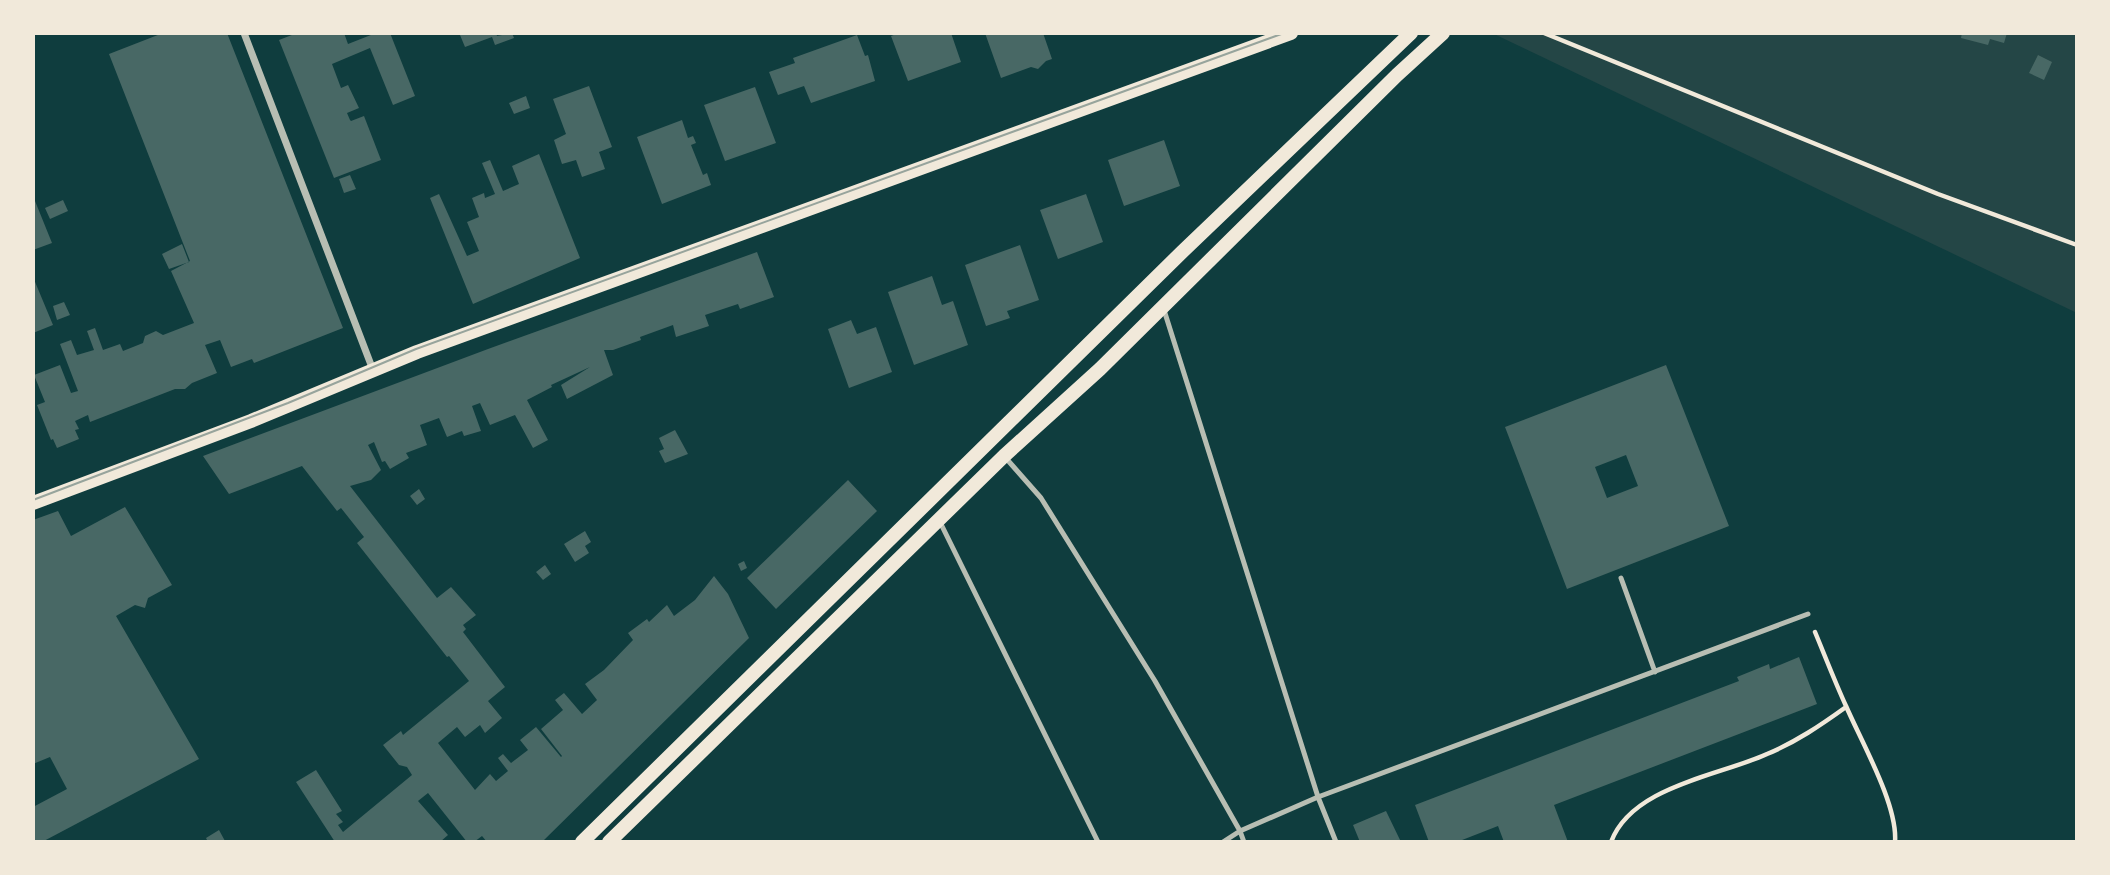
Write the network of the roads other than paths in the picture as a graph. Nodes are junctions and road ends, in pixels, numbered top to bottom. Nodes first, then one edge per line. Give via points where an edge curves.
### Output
1 (244, 33) edge
2 (1292, 33) edge
3 (1443, 33) edge
4 (1403, 36) edge
5 (1397, 75) junction
6 (1182, 252) junction
7 (1200, 270) junction
8 (1163, 306) junction
9 (373, 371) junction
10 (1004, 456) junction
11 (33, 503) edge
12 (939, 520) junction
13 (1620, 578) dead end
14 (1808, 614) road end
15 (1655, 672) junction
16 (1318, 797) junction
17 (1240, 831) junction
18 (582, 842) edge
19 (609, 842) edge
20 (1098, 842) edge
21 (1223, 842) edge
22 (1244, 842) edge
23 (1336, 842) edge

1 - 9 street
2 - 9 main road via 689,251
3 - 5 main road
4 - 5 main road via 1406,52
4 - 6 main road
5 - 7 main road
6 - 7 main road
6 - 18 main road
7 - 8 main road
8 - 10 main road
8 - 16 lane
9 - 11 main road
10 - 12 main road
10 - 17 lane via 1041,498 1155,681
12 - 19 main road
12 - 20 lane
13 - 15 lane
14 - 15 lane
15 - 16 lane
16 - 17 lane
16 - 23 lane
17 - 21 lane
17 - 22 lane

